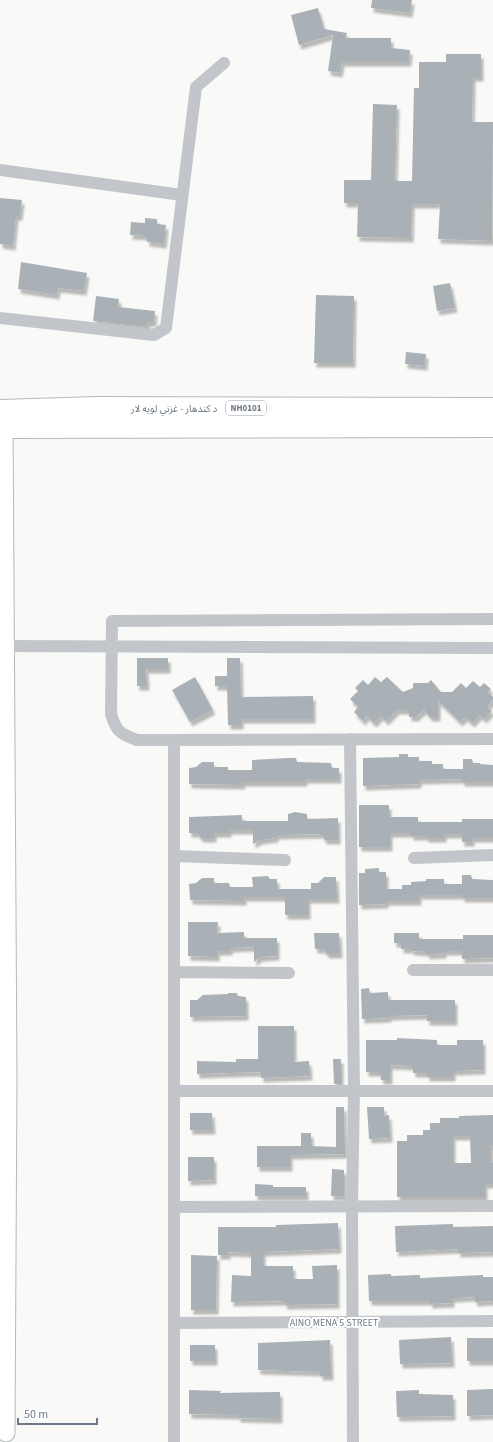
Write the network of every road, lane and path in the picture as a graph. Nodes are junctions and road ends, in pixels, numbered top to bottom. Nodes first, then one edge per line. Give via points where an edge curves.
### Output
1 (224, 63) dead end
2 (0, 170) edge
3 (182, 195) junction
4 (0, 318) edge
5 (493, 409) edge
6 (2, 419) edge
7 (493, 426) edge
8 (493, 619) edge
9 (3, 646) edge
10 (112, 647) junction
11 (493, 648) edge
12 (350, 739) junction
13 (493, 739) edge
14 (174, 740) junction
15 (493, 854) edge
16 (174, 856) junction
17 (414, 858) dead end
18 (285, 860) dead end
19 (413, 970) dead end
20 (493, 970) edge
21 (174, 972) junction
22 (288, 973) dead end
23 (174, 1091) junction
24 (354, 1091) junction
25 (493, 1091) edge
26 (352, 1206) junction
27 (493, 1206) edge
28 (174, 1207) junction
29 (493, 1321) edge
30 (353, 1322) junction
31 (174, 1323) junction
32 (7, 1435) edge
33 (174, 1442) edge
34 (354, 1442) edge

1 - 3 street via 196,87
2 - 3 street
3 - 4 street via 166,328 154,335
5 - 6 highway, د کندهار - غزني لويه لار / NH0101 via 98,408
6 - 7 highway, د کندهار - غزني لويه لار / NH0101
6 - 9 street
8 - 10 street via 112,621
9 - 10 street
9 - 32 street via 8,1070
10 - 11 street
10 - 14 street via 111,714 115,729 137,740
12 - 13 street
12 - 14 street
12 - 24 street
14 - 16 street
15 - 17 street
16 - 18 street
16 - 21 street
19 - 20 street
21 - 22 street
21 - 23 street
23 - 24 street
23 - 28 street
24 - 25 street
24 - 26 street
26 - 27 street
26 - 28 street
26 - 30 street
28 - 31 street
29 - 30 street, AINO MENA 5 STREET
30 - 31 street, AINO MENA 5 STREET
30 - 34 street
31 - 33 street

